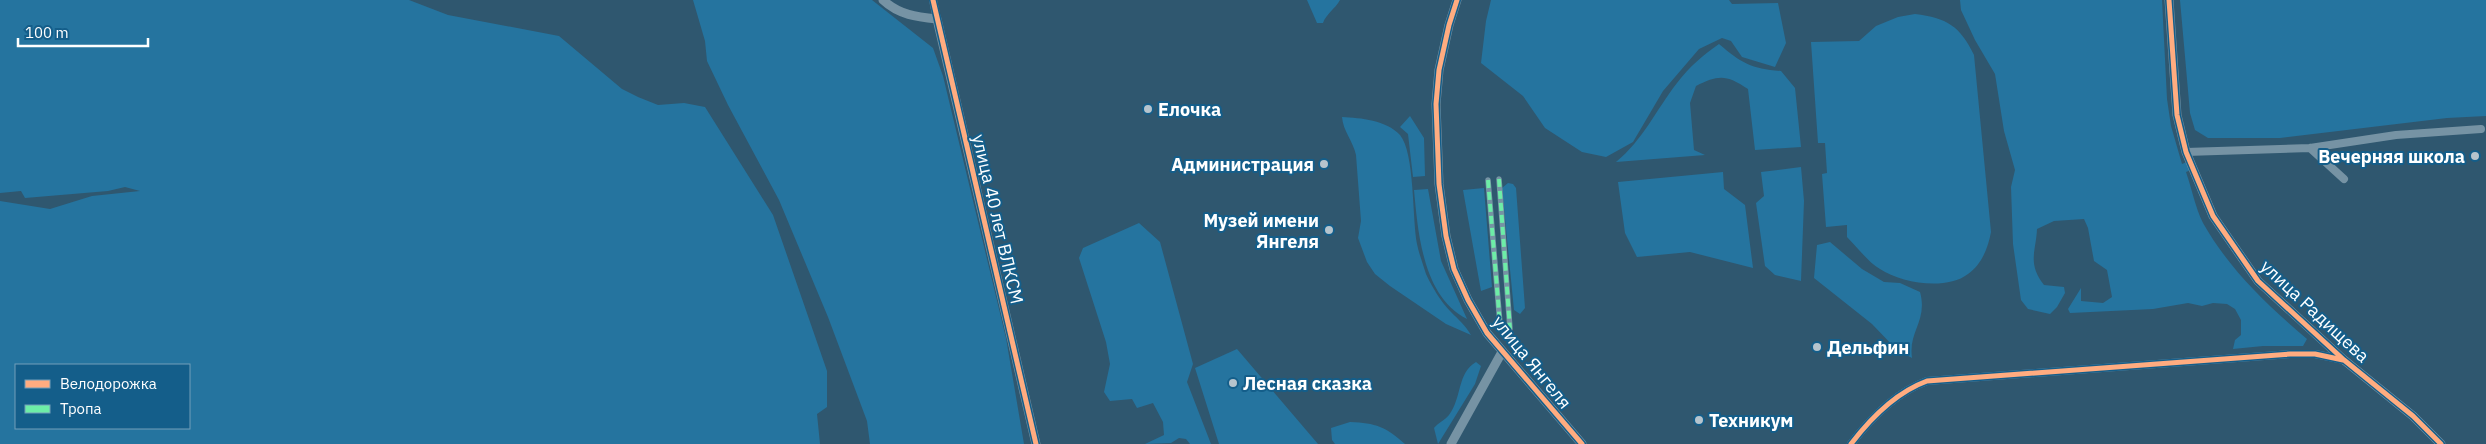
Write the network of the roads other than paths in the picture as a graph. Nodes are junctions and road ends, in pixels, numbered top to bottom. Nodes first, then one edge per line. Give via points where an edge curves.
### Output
1 (883, 0) edge
2 (934, 0) edge
3 (1457, 0) edge
4 (2170, 0) edge
5 (938, 19) junction
6 (2482, 129) dead end
7 (2310, 148) junction
8 (2186, 152) junction
9 (1500, 179) dead end
10 (2344, 179) dead end
11 (1488, 180) dead end
12 (1500, 324) dead end
13 (1510, 329) dead end
14 (1502, 352) junction
15 (2344, 360) junction
16 (1036, 444) edge
17 (1451, 444) edge
18 (1582, 444) edge
19 (1851, 444) edge
20 (2441, 444) edge

1 - 5 street via 891,8 911,16
2 - 5 street, улица 40 лет ВЛКСМ
3 - 14 street, улица Янгеля via 1439,70 1436,104 1442,209 1454,269 1487,333
4 - 8 street, улица Радищева via 2176,115
5 - 16 street, улица 40 лет ВЛКСМ
6 - 7 street via 2396,135
7 - 8 street
7 - 10 street
8 - 15 street, улица Радищева via 2212,216 2258,281
9 - 13 street
11 - 12 street
14 - 17 street
14 - 18 street, улица Янгеля
15 - 19 street via 2315,354 2290,354 1927,382 1906,391
15 - 20 street, улица Радищева via 2401,406

